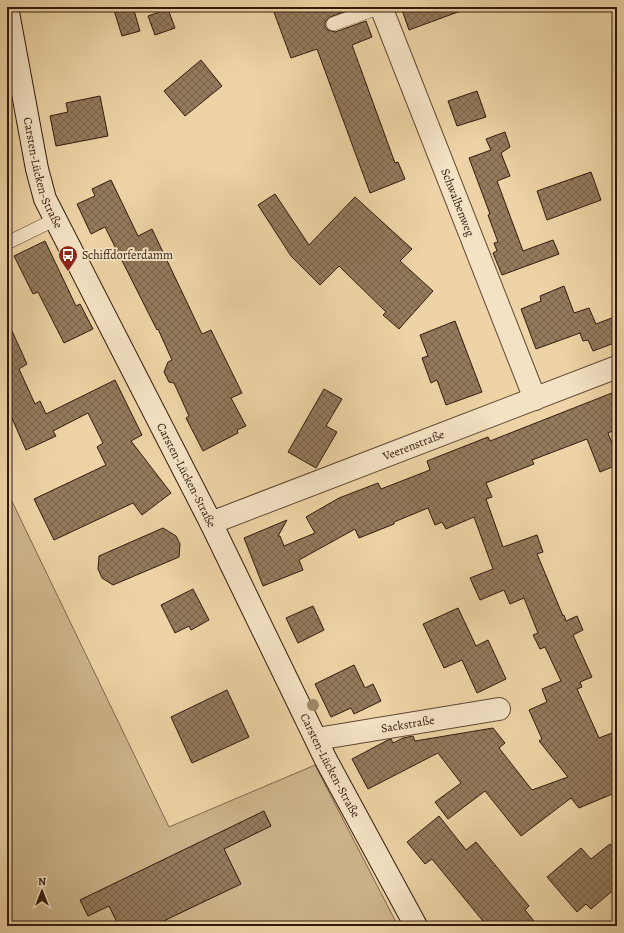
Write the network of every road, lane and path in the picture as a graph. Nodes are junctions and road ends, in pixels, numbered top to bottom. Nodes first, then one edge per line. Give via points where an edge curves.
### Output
1 (381, 7) edge
2 (7, 8) edge
3 (333, 24) dead end
4 (56, 219) junction
5 (7, 243) edge
6 (617, 367) edge
7 (535, 399) junction
8 (211, 523) junction
9 (499, 709) dead end
10 (317, 739) junction
11 (416, 926) edge

1 - 3 lane
1 - 7 street, Schwalbenweg
2 - 4 street, Carsten-Lücken-Straße via 37,169
4 - 5 lane
4 - 8 street, Carsten-Lücken-Straße
6 - 7 street, Veerenstraße
7 - 8 street, Veerenstraße
8 - 10 street, Carsten-Lücken-Straße
9 - 10 street, Sackstraße
10 - 11 street, Carsten-Lücken-Straße via 348,802

